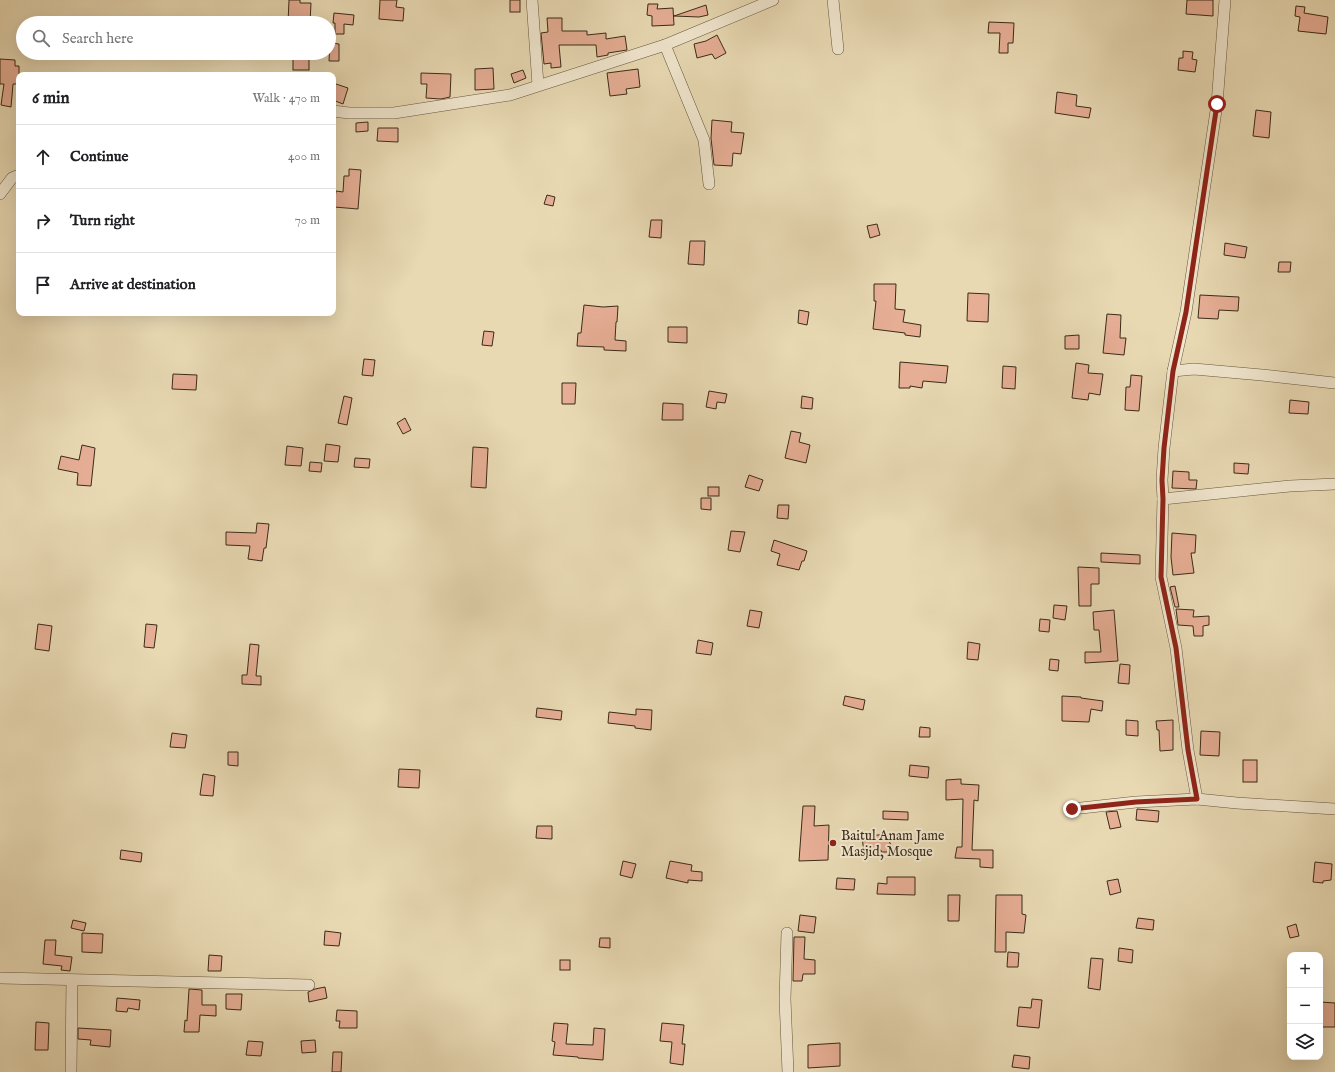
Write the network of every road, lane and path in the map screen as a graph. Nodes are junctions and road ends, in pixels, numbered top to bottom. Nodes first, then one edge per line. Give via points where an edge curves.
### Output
1 (532, 0) edge
2 (773, 0) edge
3 (833, 0) edge
4 (1225, 0) edge
5 (666, 45) junction
6 (838, 49) dead end
7 (538, 85) junction
8 (336, 111) edge
9 (0, 175) edge
10 (15, 177) edge
11 (709, 184) dead end
12 (0, 194) edge
13 (1173, 371) junction
14 (1334, 383) edge
15 (1335, 484) edge
16 (1163, 499) junction
17 (1197, 799) junction
18 (1072, 809) dead end
19 (1335, 809) edge
20 (787, 933) dead end
21 (0, 978) edge
22 (72, 980) junction
23 (309, 985) dead end
24 (71, 1072) edge
25 (788, 1072) edge

1 - 7 street
2 - 5 street
3 - 6 street
4 - 13 street via 1217,104 1186,312
5 - 7 street
5 - 11 street via 704,140
7 - 8 street via 510,95 394,113
9 - 10 street
10 - 12 street
13 - 14 street via 1194,369
13 - 16 street via 1164,448
15 - 16 street
16 - 17 street via 1161,577 1176,648 1188,750
17 - 18 street
17 - 19 street
20 - 25 street via 785,999
21 - 22 street
22 - 23 street
22 - 24 street

